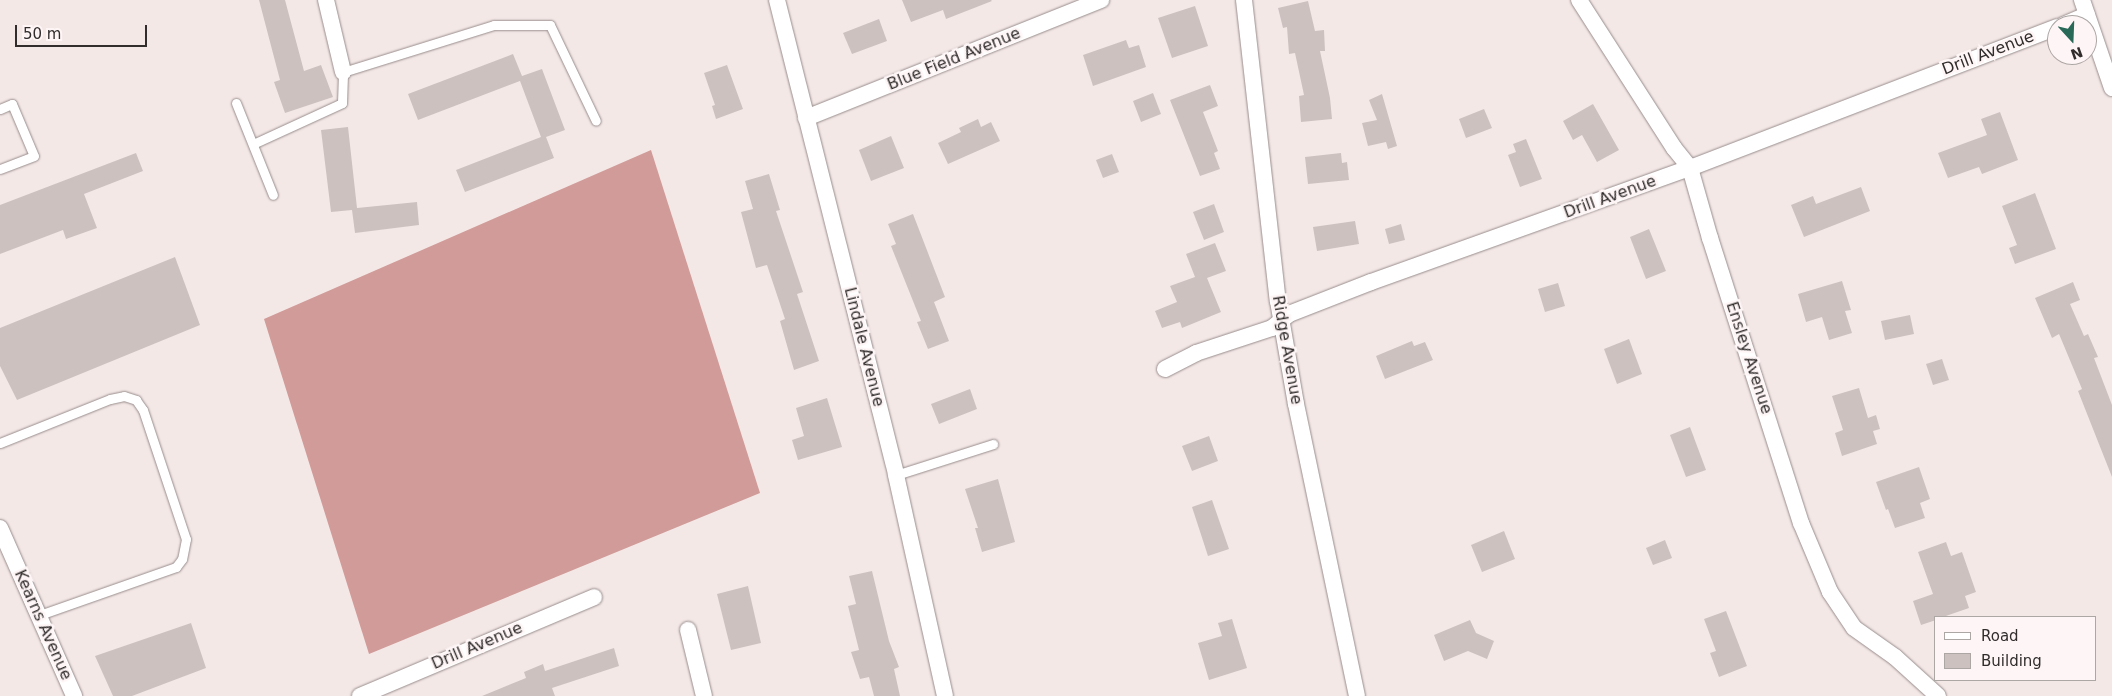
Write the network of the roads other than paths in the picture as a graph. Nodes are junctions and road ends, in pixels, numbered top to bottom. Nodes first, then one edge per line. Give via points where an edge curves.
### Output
1 (326, 0) edge
2 (777, 0) edge
3 (1101, 0) edge
4 (1244, 0) edge
5 (1580, 0) edge
6 (2085, 8) edge
7 (2047, 31) edge
8 (343, 72) junction
9 (2112, 88) edge
10 (236, 103) dead end
11 (0, 109) edge
12 (806, 118) junction
13 (596, 121) dead end
14 (252, 144) junction
15 (1690, 168) junction
16 (0, 169) edge
17 (273, 195) dead end
18 (1282, 320) junction
19 (1165, 368) dead end
20 (0, 443) edge
21 (993, 444) dead end
22 (896, 475) junction
23 (0, 528) edge
24 (594, 598) dead end
25 (40, 615) junction
26 (688, 630) dead end
27 (74, 696) edge
28 (360, 696) edge
29 (704, 696) edge
30 (945, 696) edge
31 (1357, 696) edge
32 (1938, 696) edge

1 - 8 street
2 - 12 street, Lindale Avenue
3 - 12 street, Blue Field Avenue
4 - 18 street, Ridge Avenue
5 - 15 street, Ensley Avenue
6 - 9 street
7 - 15 street, Drill Avenue
8 - 13 lane via 494,25 550,25
8 - 14 lane via 342,103
10 - 14 lane
11 - 16 lane via 12,104 34,156
12 - 22 street, Lindale Avenue
14 - 17 lane
15 - 18 street, Drill Avenue via 1371,282 1289,314
15 - 32 street, Ensley Avenue via 1818,567 1854,628 1895,657
18 - 19 street, Drill Avenue via 1272,328 1196,353
18 - 31 street, Ridge Avenue via 1296,404
20 - 25 lane via 110,399 124,396 136,400 143,410 186,539 182,559 176,567
21 - 22 lane
22 - 30 street, Lindale Avenue
23 - 25 street, Kearns Avenue
24 - 28 street, Drill Avenue
25 - 27 street, Kearns Avenue
26 - 29 street

